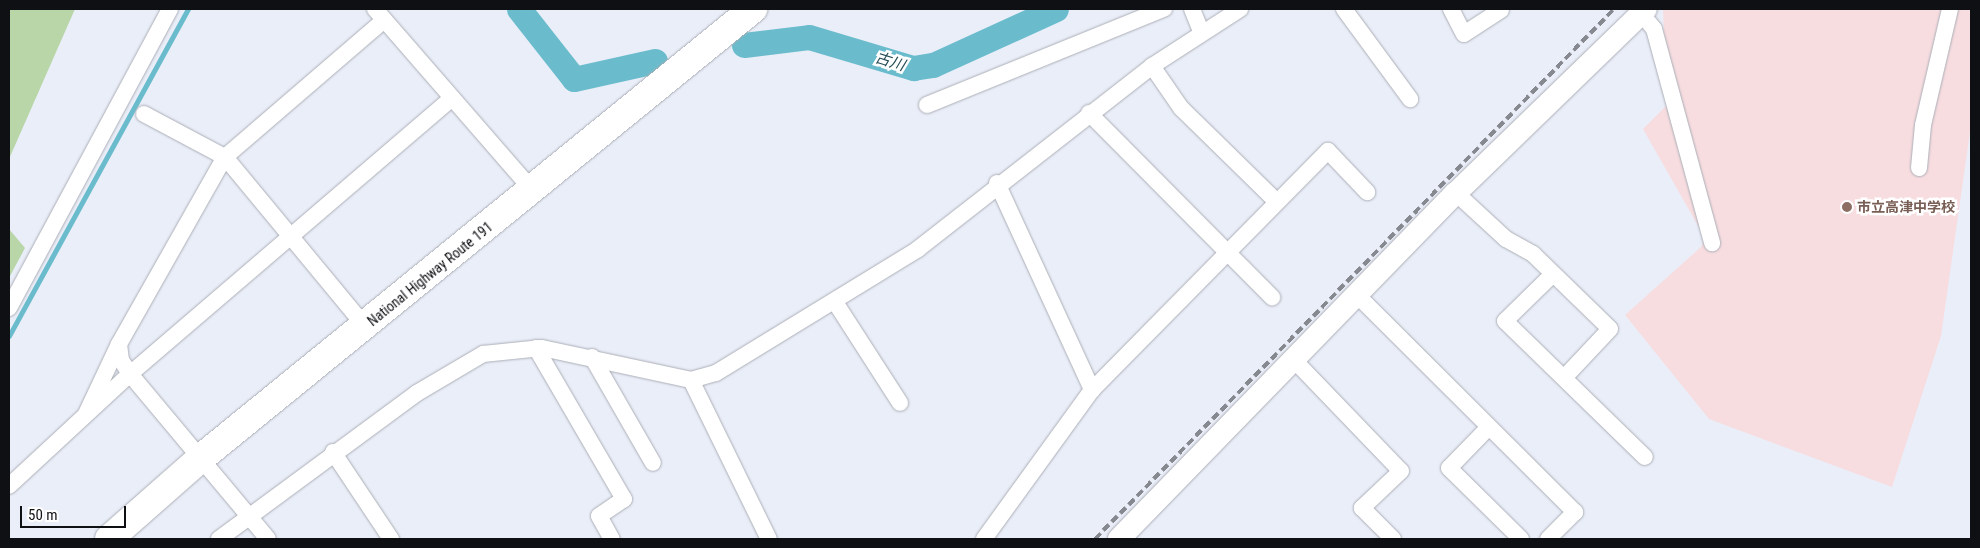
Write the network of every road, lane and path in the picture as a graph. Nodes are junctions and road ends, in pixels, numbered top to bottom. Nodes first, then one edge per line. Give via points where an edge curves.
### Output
1 (170, 9) edge
2 (753, 9) edge
3 (1164, 9) edge
4 (1192, 9) edge
5 (1237, 9) edge
6 (1344, 9) edge
7 (1452, 9) edge
8 (1950, 9) edge
9 (1500, 10) edge
10 (1644, 11) edge
11 (380, 14) edge
12 (1201, 31) junction
13 (1152, 66) junction
14 (452, 98) junction
15 (1410, 99) dead end
16 (927, 104) dead end
17 (1090, 113) junction
18 (144, 114) dead end
19 (225, 157) junction
20 (1919, 168) dead end
21 (998, 183) junction
22 (533, 191) junction
23 (1367, 192) dead end
24 (1456, 193) junction
25 (1276, 202) junction
26 (291, 238) junction
27 (1712, 243) dead end
28 (1227, 253) junction
29 (1553, 274) junction
30 (1357, 295) junction
31 (1272, 297) dead end
32 (835, 302) junction
33 (9, 308) edge
34 (365, 326) junction
35 (119, 344) junction
36 (536, 348) junction
37 (592, 357) junction
38 (1294, 360) junction
39 (130, 374) junction
40 (1564, 378) junction
41 (691, 380) junction
42 (1092, 390) junction
43 (900, 403) dead end
44 (86, 416) junction
45 (1489, 426) junction
46 (333, 452) junction
47 (1645, 457) dead end
48 (201, 458) junction
49 (653, 463) dead end
50 (9, 486) edge
51 (248, 514) junction
52 (109, 539) edge
53 (219, 539) edge
54 (268, 539) edge
55 (391, 539) edge
56 (612, 539) edge
57 (769, 539) edge
58 (984, 539) edge
59 (1119, 539) edge
60 (1393, 539) edge
61 (1521, 539) edge
62 (1548, 539) edge

1 - 33 street
2 - 22 highway, National Highway Route 191
3 - 16 street
4 - 12 street
5 - 12 street
6 - 15 street
7 - 9 street via 1464,34
8 - 20 street via 1923,125
10 - 24 street
10 - 27 street via 1654,29
11 - 14 street
11 - 19 street
12 - 13 street
13 - 17 street
13 - 25 street via 1181,108
14 - 22 street
14 - 26 street
17 - 21 street
17 - 28 street
18 - 19 street
19 - 26 street
19 - 35 street
21 - 32 street via 918,249
21 - 42 street
22 - 34 highway, National Highway Route 191
23 - 25 street via 1328,151
24 - 29 street
24 - 30 street
25 - 28 street
26 - 34 street
26 - 39 street
28 - 31 street
28 - 42 street
29 - 40 street via 1610,329
29 - 40 street via 1505,321
30 - 38 street
30 - 45 street
32 - 41 street via 716,373
32 - 43 street
34 - 48 highway, National Highway Route 191
35 - 39 street via 121,360
35 - 44 street
36 - 37 street
36 - 46 street via 483,354 460,365
36 - 56 street via 624,499 599,516
37 - 41 street
37 - 49 street
38 - 59 street
38 - 60 street via 1401,472 1362,508
39 - 44 street
39 - 48 street
40 - 47 street
41 - 57 street
42 - 58 street
44 - 50 street
45 - 61 street via 1449,468
45 - 62 street via 1575,512
46 - 51 street
46 - 55 street
48 - 51 street
48 - 52 highway, National Highway Route 191
51 - 53 street
51 - 54 street

